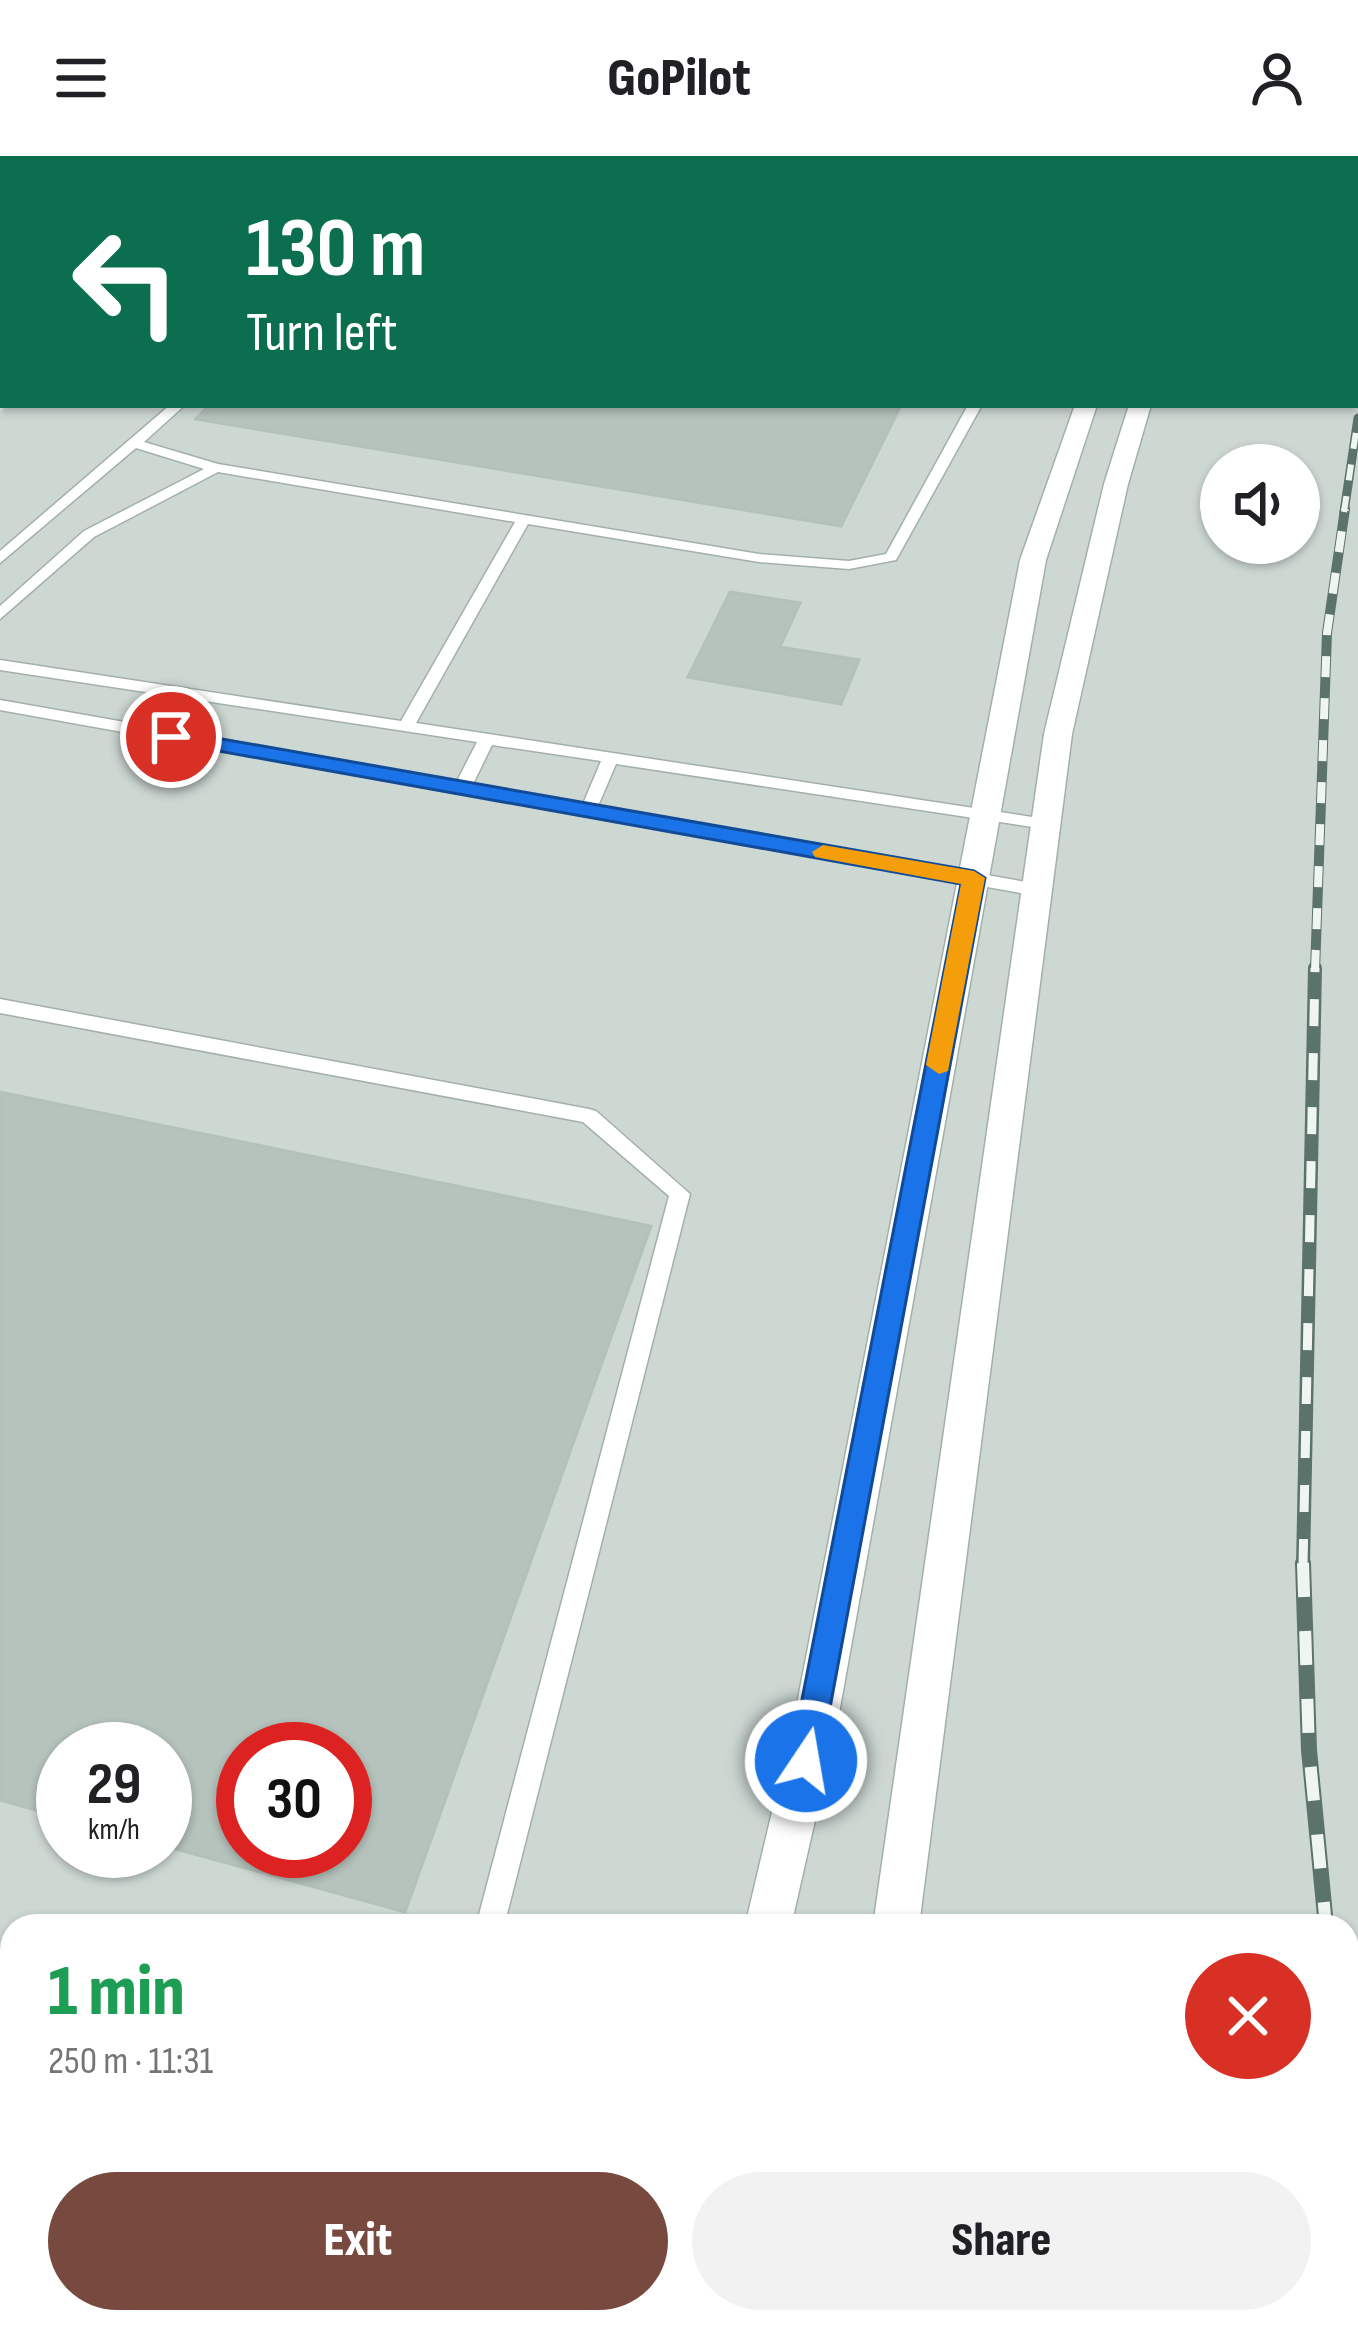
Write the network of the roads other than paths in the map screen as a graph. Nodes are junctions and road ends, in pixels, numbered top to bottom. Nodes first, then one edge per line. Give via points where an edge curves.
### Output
1 (175, 408) edge
2 (973, 408) edge
3 (1085, 408) edge
4 (1139, 408) edge
5 (134, 443) junction
6 (216, 468) junction
7 (524, 519) junction
8 (0, 559) edge
9 (0, 614) edge
10 (0, 665) edge
11 (0, 706) edge
12 (407, 725) junction
13 (487, 738) junction
14 (611, 757) junction
15 (462, 789) junction
16 (588, 811) junction
17 (986, 815) junction
18 (1046, 824) junction
19 (974, 878) junction
20 (1037, 890) junction
21 (0, 1006) edge
22 (493, 1914) edge
23 (771, 1914) edge
24 (898, 1914) edge

1 - 5 lane
2 - 7 lane via 891,557 849,565 759,558
3 - 17 street via 1033,560
4 - 18 street via 1063,711
5 - 6 lane
5 - 8 lane
6 - 7 lane
6 - 9 lane via 89,535
7 - 12 lane
10 - 12 lane
11 - 15 lane
12 - 13 lane
13 - 14 lane
13 - 15 lane
14 - 16 lane
14 - 17 lane
15 - 16 lane
16 - 19 lane
17 - 18 lane
17 - 19 street
18 - 20 street
19 - 20 lane
19 - 23 street via 816,1719
20 - 24 street
21 - 22 lane via 589,1116 680,1194

